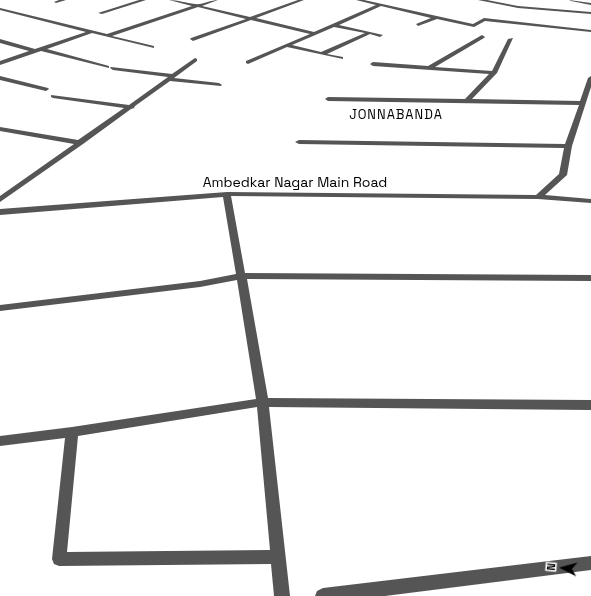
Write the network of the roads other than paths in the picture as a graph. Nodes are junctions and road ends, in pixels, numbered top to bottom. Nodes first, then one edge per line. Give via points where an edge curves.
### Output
1 (64, 0) edge
2 (144, 0) edge
3 (171, 0) edge
4 (216, 0) edge
5 (302, 0) edge
6 (358, 0) edge
7 (480, 0) edge
8 (571, 0) edge
9 (56, 2) dead end
10 (591, 4) edge
11 (380, 5) junction
12 (198, 6) junction
13 (0, 9) edge
14 (100, 13) dead end
15 (591, 13) edge
16 (253, 18) junction
17 (435, 18) junction
18 (334, 25) junction
19 (418, 25) dead end
20 (591, 31) edge
21 (91, 32) junction
22 (314, 33) junction
23 (369, 33) junction
24 (380, 35) dead end
25 (106, 36) junction
26 (482, 37) dead end
27 (193, 39) dead end
28 (511, 39) dead end
29 (0, 41) edge
30 (286, 45) junction
31 (152, 47) dead end
32 (41, 49) junction
33 (34, 51) junction
34 (322, 54) junction
35 (341, 58) dead end
36 (195, 60) dead end
37 (248, 62) dead end
38 (0, 63) edge
39 (373, 64) dead end
40 (429, 68) junction
41 (494, 73) junction
42 (172, 77) junction
43 (0, 78) edge
44 (591, 78) edge
45 (219, 85) dead end
46 (46, 89) dead end
47 (53, 96) dead end
48 (328, 99) dead end
49 (467, 101) junction
50 (583, 103) junction
51 (132, 107) junction
52 (0, 130) edge
53 (299, 142) dead end
54 (81, 143) junction
55 (568, 146) junction
56 (227, 194) junction
57 (538, 197) junction
58 (0, 200) edge
59 (591, 201) edge
60 (0, 212) edge
61 (240, 276) junction
62 (591, 278) edge
63 (0, 308) edge
64 (262, 402) junction
65 (591, 405) edge
66 (72, 432) junction
67 (0, 441) edge
68 (278, 557) junction
69 (591, 563) edge
70 (282, 596) edge
71 (322, 596) edge

1 - 9 street
2 - 14 street
3 - 12 street
4 - 12 street
5 - 16 street
6 - 11 street
7 - 15 street via 518,7
8 - 10 street
11 - 17 street
11 - 18 street
12 - 16 street
12 - 25 street
13 - 21 street
16 - 22 street
16 - 27 street
17 - 19 street
17 - 20 street via 474,26 484,19
18 - 22 street
18 - 23 street
21 - 25 street
21 - 32 street
22 - 30 street
23 - 24 street
23 - 34 street
25 - 31 street
26 - 40 street
28 - 41 street
29 - 33 street
30 - 34 street
30 - 37 street
32 - 33 street
32 - 42 street via 110,68
33 - 38 street
34 - 35 street
36 - 42 street
39 - 40 street
40 - 41 street
41 - 49 street
42 - 45 street
42 - 51 street
43 - 46 street
44 - 50 street
47 - 51 street
48 - 49 street
49 - 50 street
50 - 55 street
51 - 54 street
52 - 54 street
53 - 55 street
54 - 58 street
55 - 57 street via 563,175
56 - 57 street, Ambedkar Nagar Main Road
56 - 60 street, Ambedkar Nagar Main Road
56 - 61 street
57 - 59 street, Ambedkar Nagar Main Road
61 - 62 street
61 - 63 street via 200,284
61 - 64 street
64 - 65 street
64 - 66 street
64 - 68 street
66 - 67 street
66 - 68 street via 59,559
68 - 70 street
69 - 71 street

